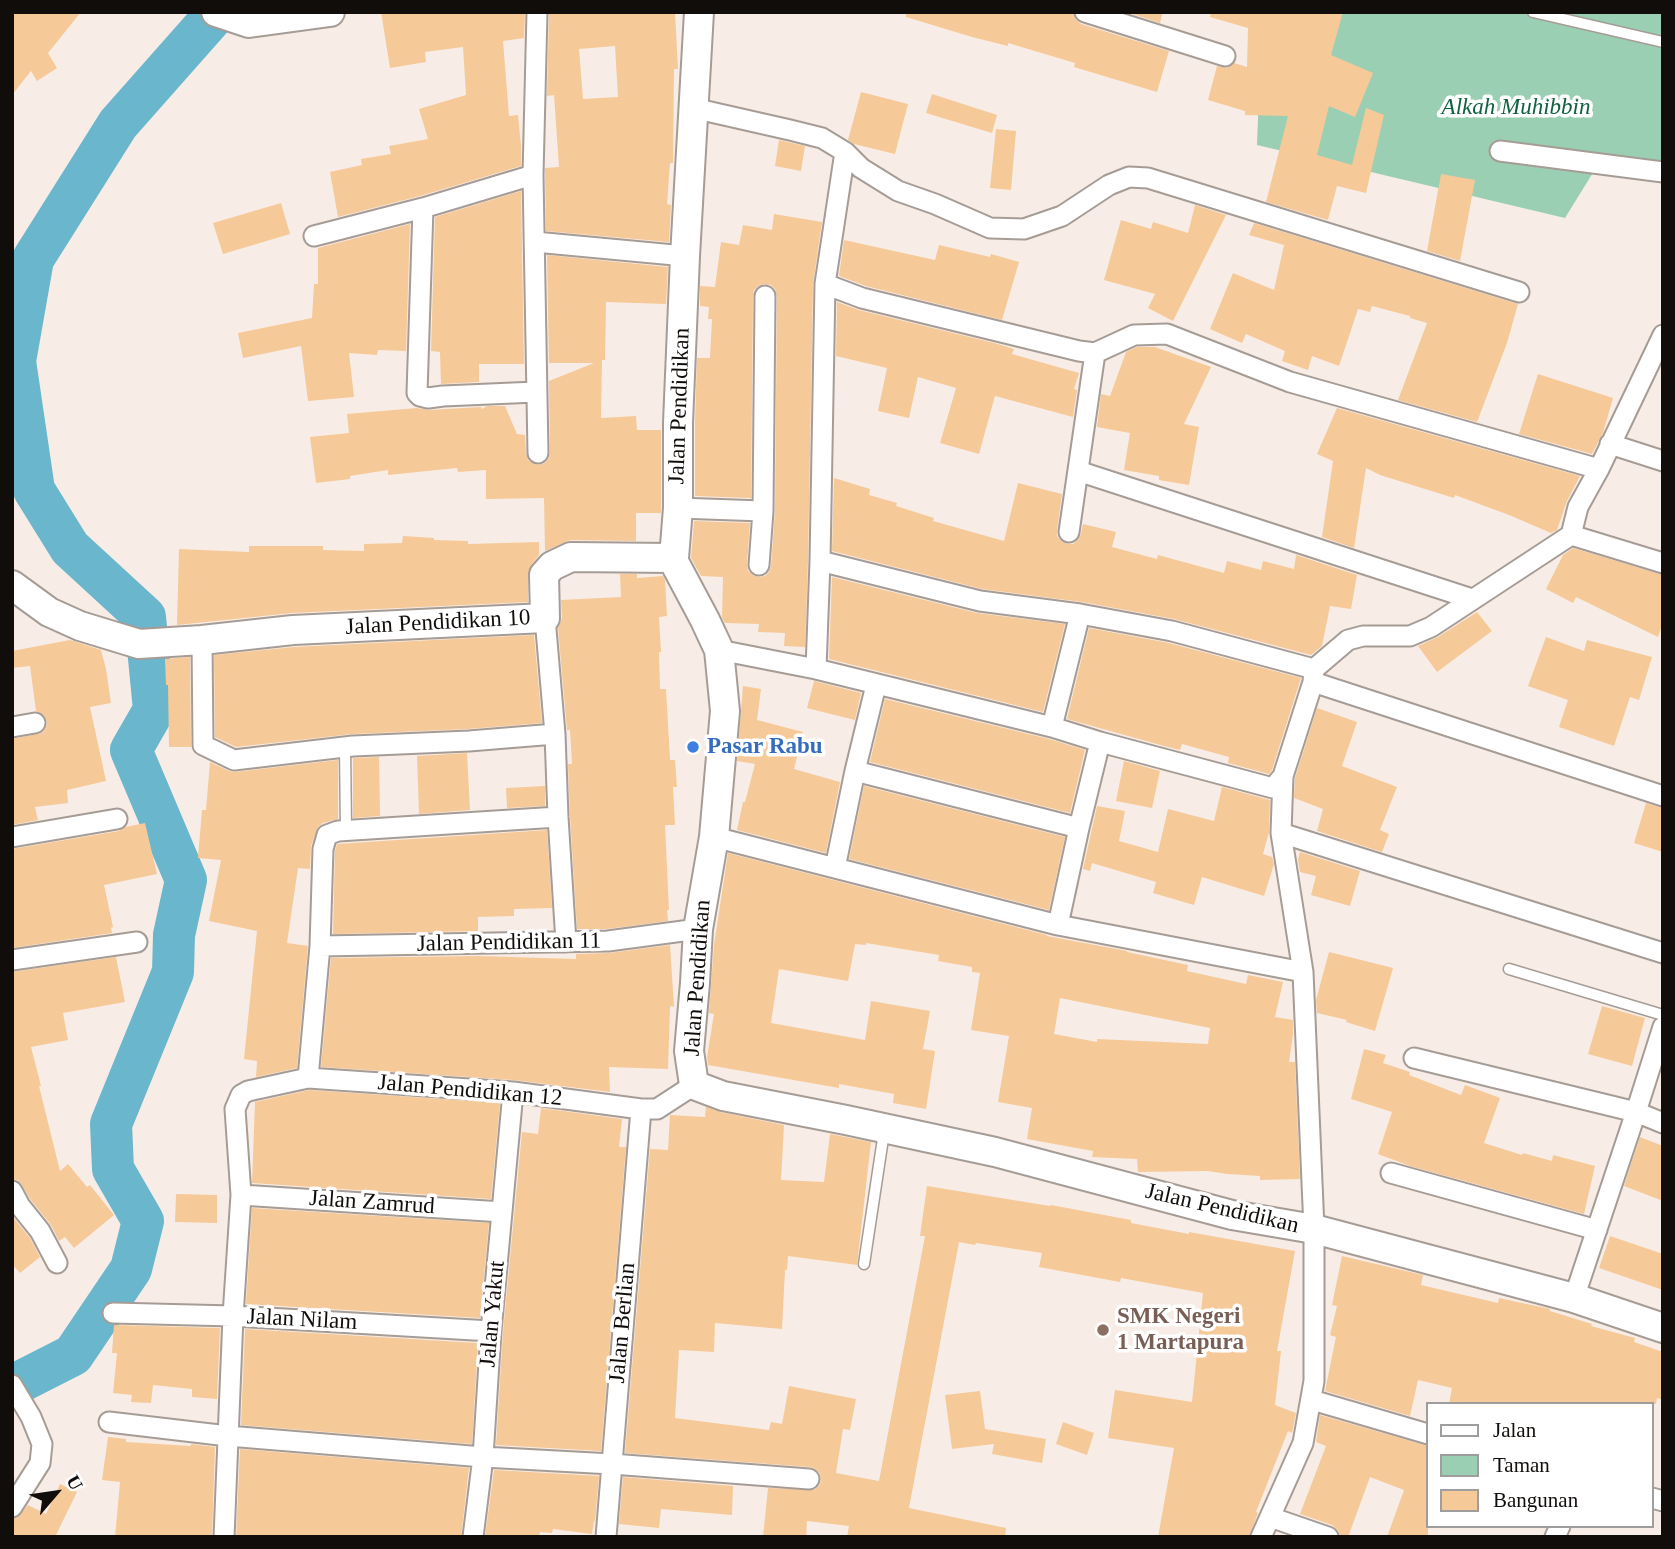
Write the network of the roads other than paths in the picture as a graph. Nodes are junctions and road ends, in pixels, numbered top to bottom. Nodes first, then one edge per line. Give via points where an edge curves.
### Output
1 (216, 12) edge
2 (330, 12) edge
3 (537, 12) edge
4 (699, 12) edge
5 (1086, 12) edge
6 (1533, 12) edge
7 (1663, 42) edge
8 (1225, 56) dead end
9 (693, 108) junction
10 (1500, 151) dead end
11 (845, 152) junction
12 (1663, 172) edge
13 (533, 175) junction
14 (423, 208) junction
15 (314, 236) dead end
16 (535, 242) junction
17 (685, 256) junction
18 (825, 284) junction
19 (1519, 292) dead end
20 (765, 296) dead end
21 (1663, 335) edge
22 (1095, 353) junction
23 (536, 392) junction
24 (1610, 444) junction
25 (538, 453) dead end
26 (1663, 461) edge
27 (1598, 469) junction
28 (1078, 471) junction
29 (678, 508) junction
30 (763, 511) junction
31 (1069, 532) dead end
32 (1571, 535) junction
33 (672, 558) junction
34 (821, 561) junction
35 (1663, 563) edge
36 (760, 565) dead end
37 (12, 585) edge
38 (1472, 599) junction
39 (1080, 614) junction
40 (545, 618) junction
41 (202, 640) junction
42 (719, 650) junction
43 (816, 669) junction
44 (1314, 676) junction
45 (876, 685) junction
46 (35, 723) dead end
47 (12, 727) edge
48 (1052, 727) junction
49 (555, 734) junction
50 (1100, 742) junction
51 (345, 747) junction
52 (855, 771) junction
53 (1283, 776) junction
54 (1663, 796) edge
55 (558, 817) junction
56 (117, 819) dead end
57 (1079, 828) junction
58 (346, 831) junction
59 (1281, 834) junction
60 (12, 836) edge
61 (714, 837) junction
62 (835, 868) junction
63 (1058, 925) junction
64 (698, 929) junction
65 (137, 942) dead end
66 (566, 942) junction
67 (320, 946) junction
68 (1663, 953) edge
69 (12, 960) edge
70 (1509, 969) dead end
71 (1303, 972) junction
72 (1663, 1014) edge
73 (1663, 1027) edge
74 (1415, 1058) dead end
75 (308, 1078) junction
76 (694, 1085) junction
77 (513, 1092) junction
78 (641, 1109) junction
79 (1636, 1112) junction
80 (1663, 1123) edge
81 (885, 1128) junction
82 (1391, 1173) dead end
83 (12, 1191) edge
84 (241, 1195) junction
85 (502, 1212) junction
86 (1314, 1229) junction
87 (1597, 1230) junction
88 (57, 1263) dead end
89 (864, 1264) dead end
90 (1574, 1298) junction
91 (113, 1313) dead end
92 (233, 1316) junction
93 (1663, 1328) edge
94 (491, 1331) junction
95 (12, 1385) edge
96 (1312, 1400) junction
97 (109, 1422) dead end
98 (1426, 1433) edge
99 (228, 1436) junction
100 (483, 1457) junction
101 (612, 1464) junction
102 (809, 1479) dead end
103 (12, 1507) edge
104 (1270, 1517) junction
105 (224, 1537) edge
106 (473, 1537) edge
107 (606, 1537) edge
108 (1261, 1537) edge
109 (1328, 1537) edge

1 - 2 street via 249,23
3 - 13 street
4 - 9 street, Jalan Pendidikan
5 - 8 street
6 - 7 lane
9 - 11 street via 822,138
9 - 17 street, Jalan Pendidikan
10 - 12 street
11 - 18 street
11 - 19 street via 898,191 990,228 1024,229 1062,216 1129,177 1148,178
13 - 14 street
13 - 16 street
14 - 15 street
14 - 23 street via 417,393 428,398
16 - 17 street
16 - 23 street
17 - 29 street, Jalan Pendidikan
18 - 22 street via 862,298
18 - 34 street
20 - 30 street
21 - 24 street
22 - 27 street via 1134,335 1167,334 1290,382
22 - 28 street
23 - 25 street
24 - 26 street
24 - 27 street
27 - 32 street via 1578,507
28 - 31 street
28 - 38 street
29 - 30 street
29 - 33 street, Jalan Pendidikan
30 - 36 street
32 - 35 street
32 - 38 street
33 - 40 street, Jalan Pendidikan 10 via 571,557 544,575
33 - 42 street, Jalan Pendidikan
34 - 39 street via 980,601
34 - 43 street
37 - 41 street, Jalan Pendidikan 10 via 49,612 80,626 147,643
38 - 44 street via 1410,636 1348,640
39 - 44 street via 1172,631
39 - 48 street
40 - 41 street, Jalan Pendidikan 10 via 293,630
40 - 49 street
41 - 51 street via 203,745 234,760
42 - 43 street
42 - 61 street, Jalan Pendidikan via 725,711
43 - 45 street
44 - 53 street
44 - 54 street
45 - 48 street
45 - 52 street
46 - 47 street
48 - 50 street
49 - 51 street
49 - 55 street
50 - 53 street via 1273,788
50 - 57 street
51 - 58 lane
52 - 57 street
52 - 62 street
53 - 59 street
55 - 58 street
55 - 66 street
56 - 60 street
57 - 63 street
58 - 67 street via 327,835 323,849
59 - 68 street
59 - 71 street
61 - 62 street
61 - 64 street, Jalan Pendidikan
62 - 63 street
63 - 71 street
64 - 66 street, Jalan Pendidikan 11
64 - 76 street, Jalan Pendidikan via 689,1051
65 - 69 street
66 - 67 street, Jalan Pendidikan 11
67 - 75 street
70 - 72 lane
71 - 86 street
73 - 79 street
74 - 79 street
75 - 77 street, Jalan Pendidikan 12
75 - 84 street, Jalan Pendidikan 12 via 241,1096 234,1109
76 - 78 street, Jalan Pendidikan 12 via 657,1109
76 - 81 street, Jalan Pendidikan via 723,1096
77 - 78 street, Jalan Pendidikan 12
77 - 85 street, Jalan Yakut
78 - 101 street, Jalan Berlian
79 - 80 street
79 - 87 street
81 - 86 street, Jalan Pendidikan via 995,1152 1232,1216
81 - 89 lane
82 - 87 street
83 - 88 street
84 - 85 street, Jalan Zamrud
84 - 92 street
85 - 94 street, Jalan Yakut
86 - 90 street, Jalan Pendidikan
86 - 96 street
87 - 90 street
90 - 93 street, Jalan Pendidikan
91 - 92 street, Jalan Nilam
92 - 94 street, Jalan Nilam
92 - 99 street
94 - 100 street, Jalan Yakut
95 - 103 street via 42,1444 40,1464
96 - 98 street
96 - 104 street via 1303,1443
97 - 99 street
99 - 100 street
99 - 105 street
100 - 101 street
100 - 106 street, Jalan Yakut
101 - 102 street
101 - 107 street, Jalan Berlian
104 - 108 street
104 - 109 street

